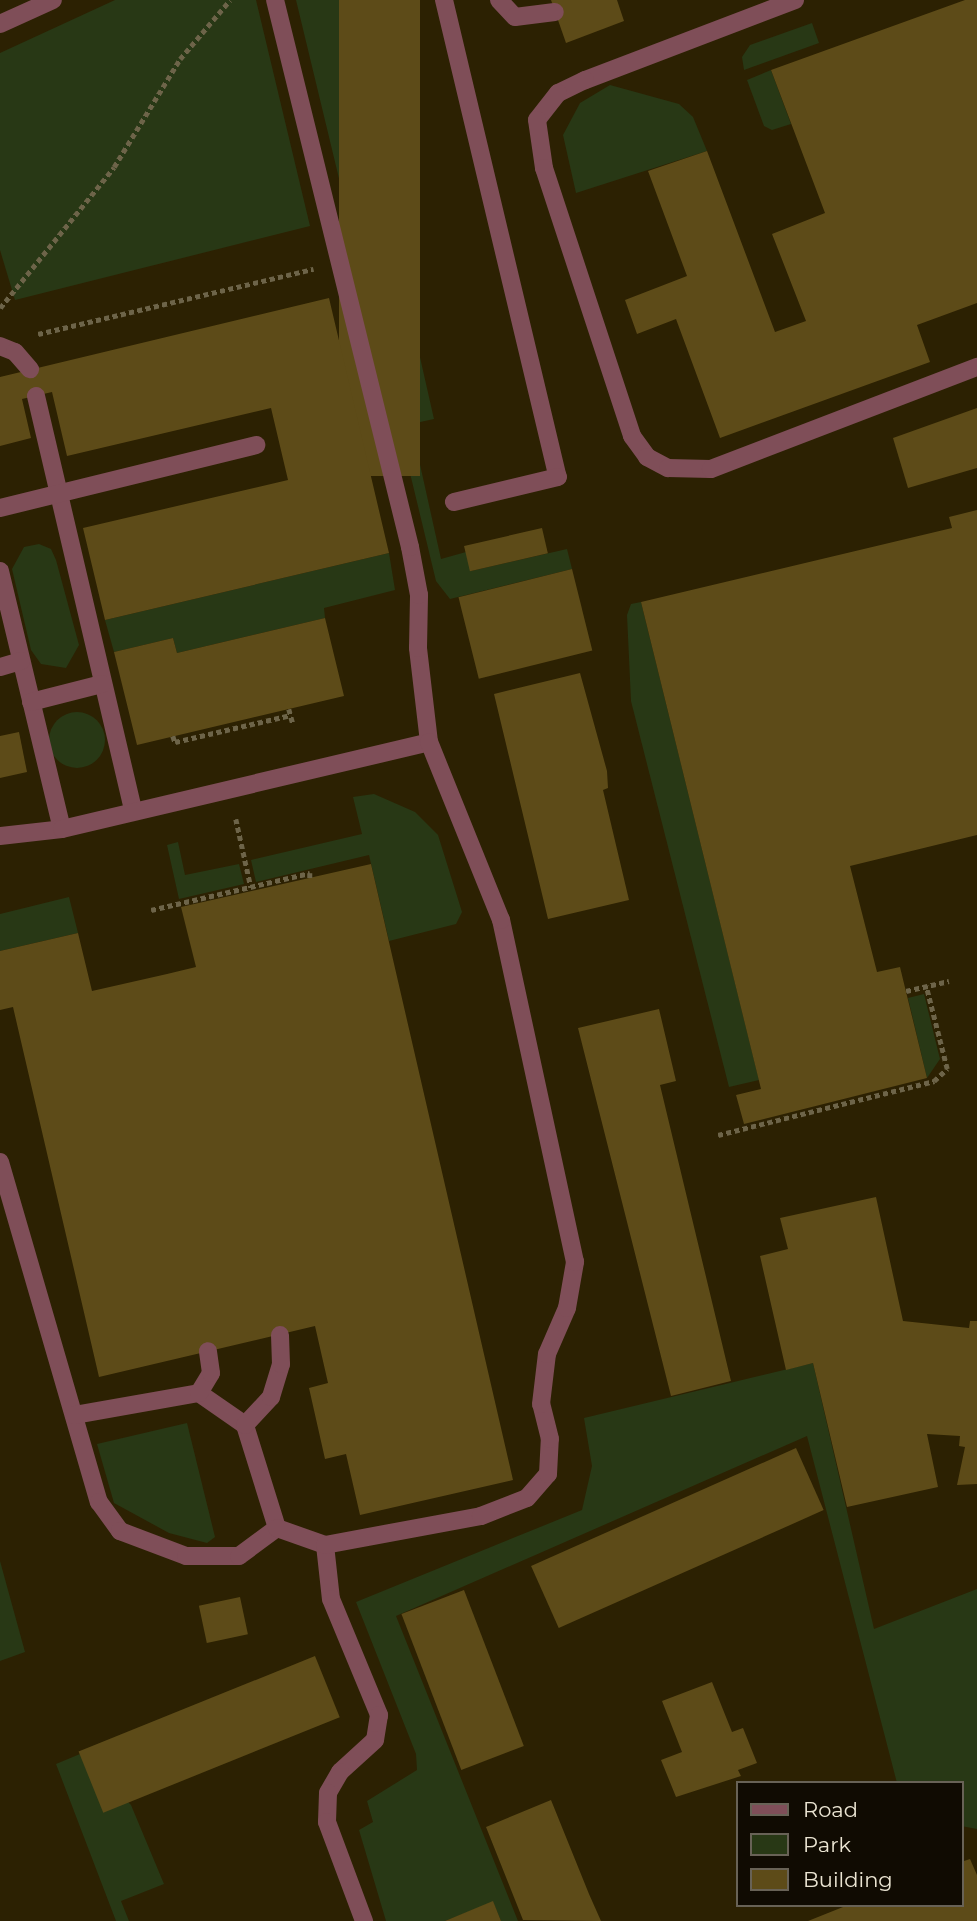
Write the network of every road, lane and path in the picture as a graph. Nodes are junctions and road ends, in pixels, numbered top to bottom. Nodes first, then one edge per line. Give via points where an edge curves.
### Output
1 (53, 0) edge
2 (230, 0) edge
3 (275, 0) edge
4 (444, 0) edge
5 (499, 0) edge
6 (795, 0) edge
7 (34, 4) edge
8 (555, 12) dead end
9 (0, 24) edge
10 (340, 263) junction
11 (0, 309) edge
12 (27, 336) dead end
13 (0, 346) edge
14 (977, 367) edge
15 (30, 369) dead end
16 (36, 396) dead end
17 (256, 445) dead end
18 (58, 494) junction
19 (454, 502) dead end
20 (0, 508) edge
21 (0, 571) edge
22 (21, 662) junction
23 (0, 667) edge
24 (103, 684) junction
25 (31, 702) junction
26 (293, 723) dead end
27 (173, 736) dead end
28 (429, 742) junction
29 (228, 789) junction
30 (133, 811) junction
31 (62, 830) junction
32 (0, 836) edge
33 (310, 877) dead end
34 (251, 887) junction
35 (151, 910) dead end
36 (949, 981) dead end
37 (926, 986) junction
38 (906, 991) dead end
39 (718, 1135) dead end
40 (0, 1162) edge
41 (279, 1335) dead end
42 (208, 1352) dead end
43 (199, 1393) junction
44 (74, 1415) junction
45 (245, 1425) junction
46 (277, 1528) junction
47 (325, 1545) junction
48 (364, 1921) edge

1 - 7 street
2 - 11 path via 180,59 114,167
3 - 10 street
4 - 19 street via 558,477
5 - 8 street via 515,17
6 - 14 street via 585,79 558,93 537,120 544,168 632,436 647,457 668,468 711,469
7 - 9 street
10 - 12 path
10 - 28 street via 419,595 418,648
13 - 15 street via 15,352
16 - 18 street
17 - 18 street
18 - 20 street
18 - 24 street
21 - 22 street
22 - 23 street
22 - 25 street
24 - 25 street
24 - 30 street
25 - 31 street
26 - 27 path via 290,712 175,742
28 - 29 street
28 - 47 street via 501,920 575,1262 567,1308 547,1354 541,1404 550,1439 548,1474 527,1498 481,1516
29 - 30 street
29 - 34 path
30 - 31 street
31 - 32 street
33 - 34 path
34 - 35 path
36 - 37 path
37 - 38 path
37 - 39 path via 947,1069 934,1081
40 - 44 street
41 - 45 street via 281,1364 271,1397
42 - 43 street via 211,1373
43 - 44 street
43 - 45 street
44 - 46 street via 99,1502 120,1531 186,1556 239,1556
45 - 46 street
46 - 47 street
47 - 48 street via 331,1599 379,1715 375,1740 340,1772 328,1793 327,1822

